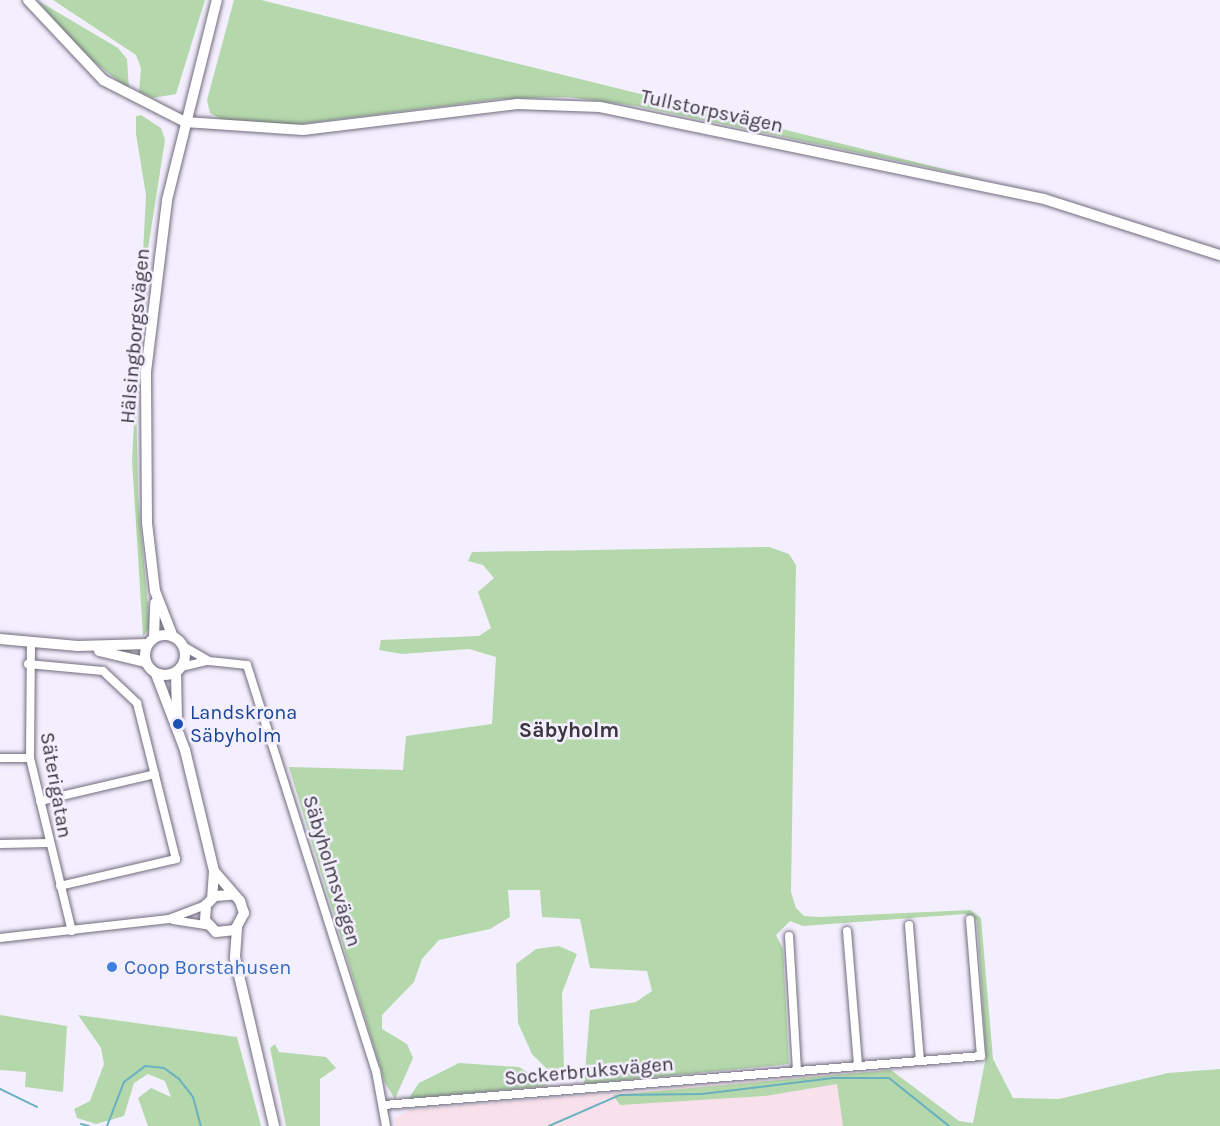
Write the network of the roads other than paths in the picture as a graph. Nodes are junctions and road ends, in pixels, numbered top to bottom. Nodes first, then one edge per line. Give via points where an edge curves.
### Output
1 (28, 0) edge
2 (218, 0) edge
3 (185, 122) junction
4 (1220, 255) edge
5 (155, 591) junction
6 (173, 637) junction
7 (0, 639) edge
8 (151, 641) junction
9 (31, 642) junction
10 (78, 646) junction
11 (183, 646) junction
12 (209, 661) junction
13 (146, 662) junction
14 (28, 664) junction
15 (179, 670) junction
16 (156, 674) junction
17 (177, 720) junction
18 (0, 758) edge
19 (30, 758) junction
20 (155, 774) junction
21 (40, 801) junction
22 (49, 843) junction
23 (0, 844) edge
24 (214, 871) junction
25 (60, 886) junction
26 (231, 895) junction
27 (209, 901) junction
28 (169, 919) junction
29 (970, 919) dead end
30 (909, 925) dead end
31 (209, 926) junction
32 (237, 928) junction
33 (72, 931) junction
34 (847, 931) dead end
35 (219, 933) junction
36 (789, 936) dead end
37 (0, 938) edge
38 (235, 958) junction
39 (920, 1061) junction
40 (858, 1066) junction
41 (797, 1071) junction
42 (384, 1105) junction
43 (274, 1126) edge
44 (386, 1126) edge

1 - 3 main road via 103,80
2 - 3 main road, Hälsingborgsvägen
3 - 4 main road, Tullstorpsvägen via 303,130 517,104 600,106 1064,204
3 - 5 main road, Hälsingborgsvägen via 157,262 146,372 146,512
5 - 6 main road, Hälsingborgsvägen
5 - 8 main road, Hälsingborgsvägen
6 - 8 main road
6 - 11 main road
7 - 9 main road
8 - 10 main road
8 - 13 main road
9 - 10 main road
9 - 14 street, Säterigatan
10 - 13 main road
11 - 12 street, Säbyholmsvägen
11 - 15 main road
12 - 15 street, Säbyholmsvägen
12 - 42 street, Säbyholmsvägen via 247,665
13 - 16 main road
14 - 19 street, Säterigatan
14 - 20 street via 103,671 110,677 140,709
15 - 16 main road
15 - 17 main road
16 - 17 main road
17 - 24 main road
18 - 19 street
19 - 21 street, Säterigatan
20 - 21 street
20 - 25 street via 176,859
21 - 22 street, Säterigatan
22 - 23 street
22 - 25 street, Säterigatan
24 - 26 main road
24 - 27 main road
25 - 33 street, Säterigatan
26 - 27 main road
26 - 32 main road via 244,910
27 - 28 street
27 - 31 main road
28 - 31 street
28 - 33 street
29 - 39 street, Sockerbruksvägen via 981,1056
30 - 39 street
31 - 35 main road
32 - 35 main road
32 - 38 main road
33 - 37 street
34 - 40 street
35 - 38 main road
36 - 41 street
38 - 43 main road
39 - 40 street, Sockerbruksvägen
40 - 41 street, Sockerbruksvägen
41 - 42 street, Sockerbruksvägen
42 - 44 street, Säbyholmsvägen

